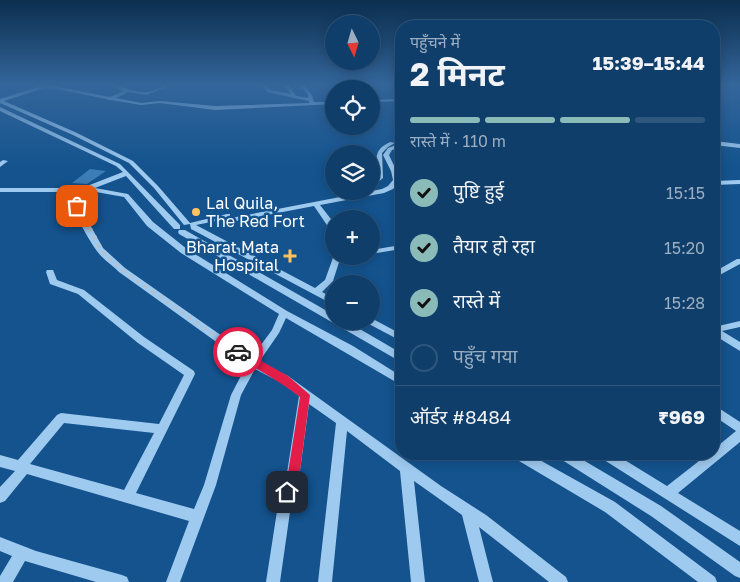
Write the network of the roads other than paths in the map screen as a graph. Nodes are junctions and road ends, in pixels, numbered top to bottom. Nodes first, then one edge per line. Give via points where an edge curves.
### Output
1 (7, 112) edge
2 (25, 112) edge
3 (395, 142) edge
4 (720, 143) edge
5 (740, 145) edge
6 (395, 147) edge
7 (380, 150) edge
8 (127, 172) junction
9 (395, 174) edge
10 (740, 182) edge
11 (720, 183) edge
12 (395, 185) edge
13 (86, 188) junction
14 (0, 190) edge
15 (72, 190) junction
16 (325, 197) edge
17 (316, 204) junction
18 (325, 216) edge
19 (223, 218) junction
20 (191, 225) junction
21 (179, 230) junction
22 (166, 237) junction
23 (395, 248) edge
24 (380, 250) edge
25 (740, 261) edge
26 (334, 265) edge
27 (50, 272) dead end
28 (720, 273) edge
29 (316, 292) junction
30 (325, 297) edge
31 (284, 313) junction
32 (325, 314) edge
33 (740, 324) edge
34 (380, 326) edge
35 (720, 329) edge
36 (353, 330) edge
37 (720, 334) edge
38 (395, 335) edge
39 (740, 347) edge
40 (395, 354) edge
41 (253, 363) junction
42 (395, 377) edge
43 (305, 395) junction
44 (720, 414) edge
45 (342, 422) junction
46 (740, 428) edge
47 (162, 429) junction
48 (740, 434) edge
49 (720, 450) edge
50 (528, 460) edge
51 (573, 460) edge
52 (615, 460) edge
53 (708, 460) edge
54 (0, 461) edge
55 (23, 468) junction
56 (406, 468) junction
57 (668, 493) junction
58 (0, 497) edge
59 (127, 498) junction
60 (468, 511) junction
61 (198, 517) junction
62 (740, 539) edge
63 (0, 544) edge
64 (22, 552) junction
65 (740, 571) edge
66 (91, 578) edge
67 (5, 582) edge
68 (122, 582) edge
69 (173, 582) edge
70 (273, 582) edge
71 (325, 582) edge
72 (418, 582) edge
73 (486, 582) edge
74 (562, 582) edge
75 (710, 582) edge

1 - 8 street via 99,155
2 - 20 street via 131,162
3 - 7 street
4 - 5 street
6 - 9 street via 386,155
8 - 13 street
8 - 21 street
10 - 11 street
12 - 17 street via 384,190
13 - 15 street
13 - 22 street via 126,195 150,224
14 - 15 street
15 - 41 street via 103,253
16 - 19 street
17 - 18 street
17 - 19 street via 231,220
19 - 20 street
20 - 21 street
20 - 29 street
21 - 22 street
21 - 32 street
22 - 31 street
23 - 24 street
25 - 28 street
26 - 29 street via 329,281
27 - 47 street via 53,282 81,292 190,374
29 - 30 street
31 - 41 street via 276,331
31 - 42 street
33 - 35 street
34 - 38 street
36 - 40 street
37 - 39 street
41 - 43 street via 284,379
41 - 61 street via 236,395
43 - 45 street
43 - 70 street via 293,478 288,478
44 - 46 street
45 - 56 street
45 - 71 street
47 - 55 street via 61,418
47 - 59 street
48 - 49 street
50 - 75 street via 610,508
51 - 65 street via 656,511
52 - 57 street
53 - 57 street
54 - 55 street
55 - 58 street
55 - 59 street
56 - 60 street
56 - 72 street
57 - 62 street
59 - 61 street
60 - 73 street
60 - 74 street
61 - 69 street
63 - 64 street
64 - 66 street
64 - 67 street
66 - 68 street

